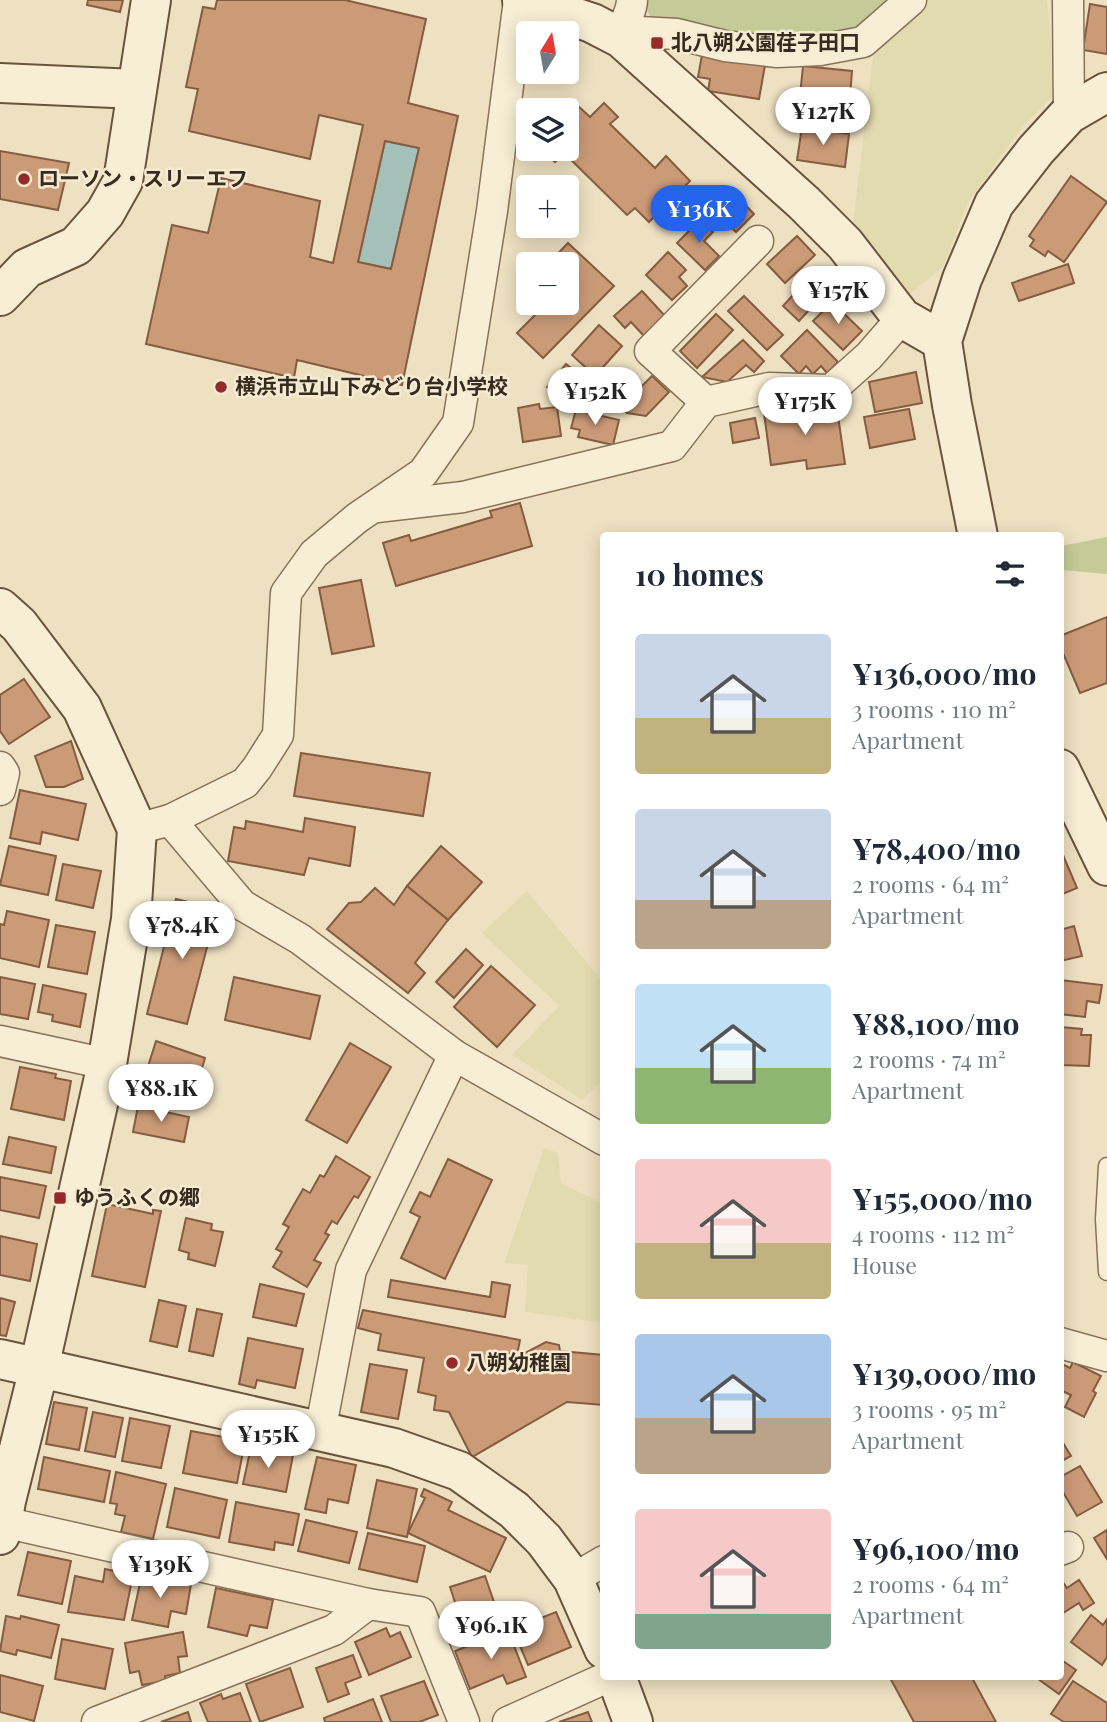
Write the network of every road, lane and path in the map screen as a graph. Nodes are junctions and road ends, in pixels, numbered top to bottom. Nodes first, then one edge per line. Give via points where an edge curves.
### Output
1 (151, 0) edge
2 (521, 0) edge
3 (632, 0) edge
4 (911, 0) edge
5 (1068, 0) edge
6 (621, 34) junction
7 (0, 83) edge
8 (136, 89) junction
9 (1107, 92) edge
10 (1069, 114) junction
11 (758, 241) dead end
12 (0, 296) edge
13 (902, 318) junction
14 (942, 341) junction
15 (706, 402) junction
16 (373, 508) junction
17 (977, 532) edge
18 (0, 608) edge
19 (0, 767) edge
20 (1064, 777) edge
21 (0, 790) edge
22 (154, 824) junction
23 (1107, 866) edge
24 (0, 1041) edge
25 (454, 1055) junction
26 (107, 1064) junction
27 (600, 1138) edge
28 (1107, 1166) edge
29 (1107, 1272) edge
30 (1064, 1344) edge
31 (1107, 1356) edge
32 (0, 1359) edge
33 (39, 1368) junction
34 (320, 1432) junction
35 (2, 1514) edge
36 (588, 1570) edge
37 (368, 1604) junction
38 (600, 1630) edge
39 (601, 1680) edge
40 (617, 1680) edge
41 (97, 1722) edge
42 (464, 1722) edge
43 (508, 1722) edge
44 (633, 1722) edge

1 - 8 street
2 - 6 street
2 - 16 street via 458,423 422,473
3 - 6 street
4 - 6 street via 863,42 820,50 777,52 677,34
5 - 10 street
6 - 13 street via 794,210 845,244
7 - 8 street
8 - 12 street via 123,181 105,213 76,246 27,268
9 - 10 street
10 - 14 street via 994,204
11 - 15 street via 650,351
13 - 14 street
13 - 15 street via 831,390 769,388
14 - 17 street
15 - 16 street via 672,446 463,497
16 - 22 street via 314,554 286,593 278,735 257,768 245,783
18 - 22 street via 19,625 82,708
19 - 21 street via 4,773
20 - 23 street
22 - 25 street via 242,905 300,939
22 - 26 street via 131,919
24 - 26 street
25 - 27 street
25 - 34 street via 351,1270
26 - 33 street
28 - 29 lane
30 - 31 street
32 - 33 street
33 - 34 street
33 - 35 street
34 - 36 street via 394,1448 459,1471
35 - 37 street
36 - 38 street
37 - 41 street via 334,1630
37 - 42 street via 420,1612
39 - 43 street
40 - 44 street

